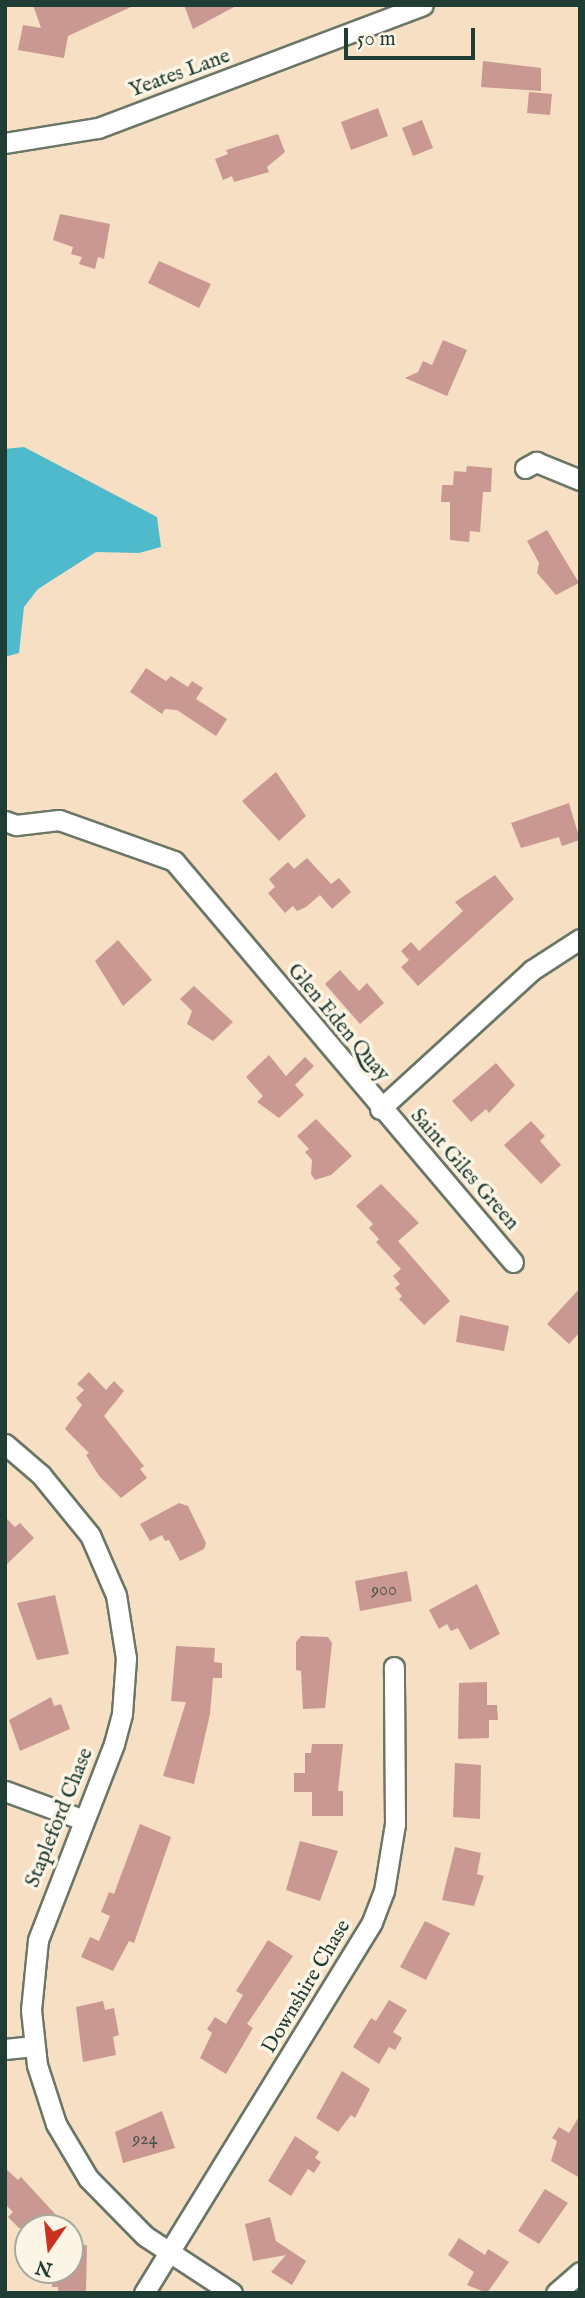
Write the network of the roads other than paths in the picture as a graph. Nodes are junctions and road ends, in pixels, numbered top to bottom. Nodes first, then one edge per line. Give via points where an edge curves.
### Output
1 (423, 5) edge
2 (5, 143) edge
3 (525, 468) dead end
4 (580, 480) edge
5 (5, 821) edge
6 (580, 939) edge
7 (380, 1109) junction
8 (513, 1262) dead end
9 (5, 1444) edge
10 (394, 1667) dead end
11 (5, 1791) edge
12 (84, 1820) junction
13 (34, 2046) junction
14 (5, 2049) edge
15 (169, 2253) junction
16 (580, 2272) edge
17 (564, 2291) edge
18 (144, 2293) edge
19 (232, 2293) edge

1 - 2 street, Yeates Lane via 98,128
3 - 4 street via 536,462
5 - 7 street, Glen Eden Quay via 24,825 59,820 174,861
6 - 7 street, Glen Eden Quay via 532,971
7 - 8 street, Saint Giles Green
9 - 12 street, Stapleford Chase via 41,1475 90,1535 108,1574 123,1626 122,1714
10 - 15 street, Downshire Chase via 395,1824 389,1869 372,1922
11 - 12 street
12 - 13 street, Stapleford Chase via 38,1940 31,2010
13 - 14 street
13 - 15 street, Stapleford Chase via 46,2099 72,2155 114,2209
15 - 18 street, Downshire Chase
15 - 19 street, Stapleford Chase
16 - 17 street

